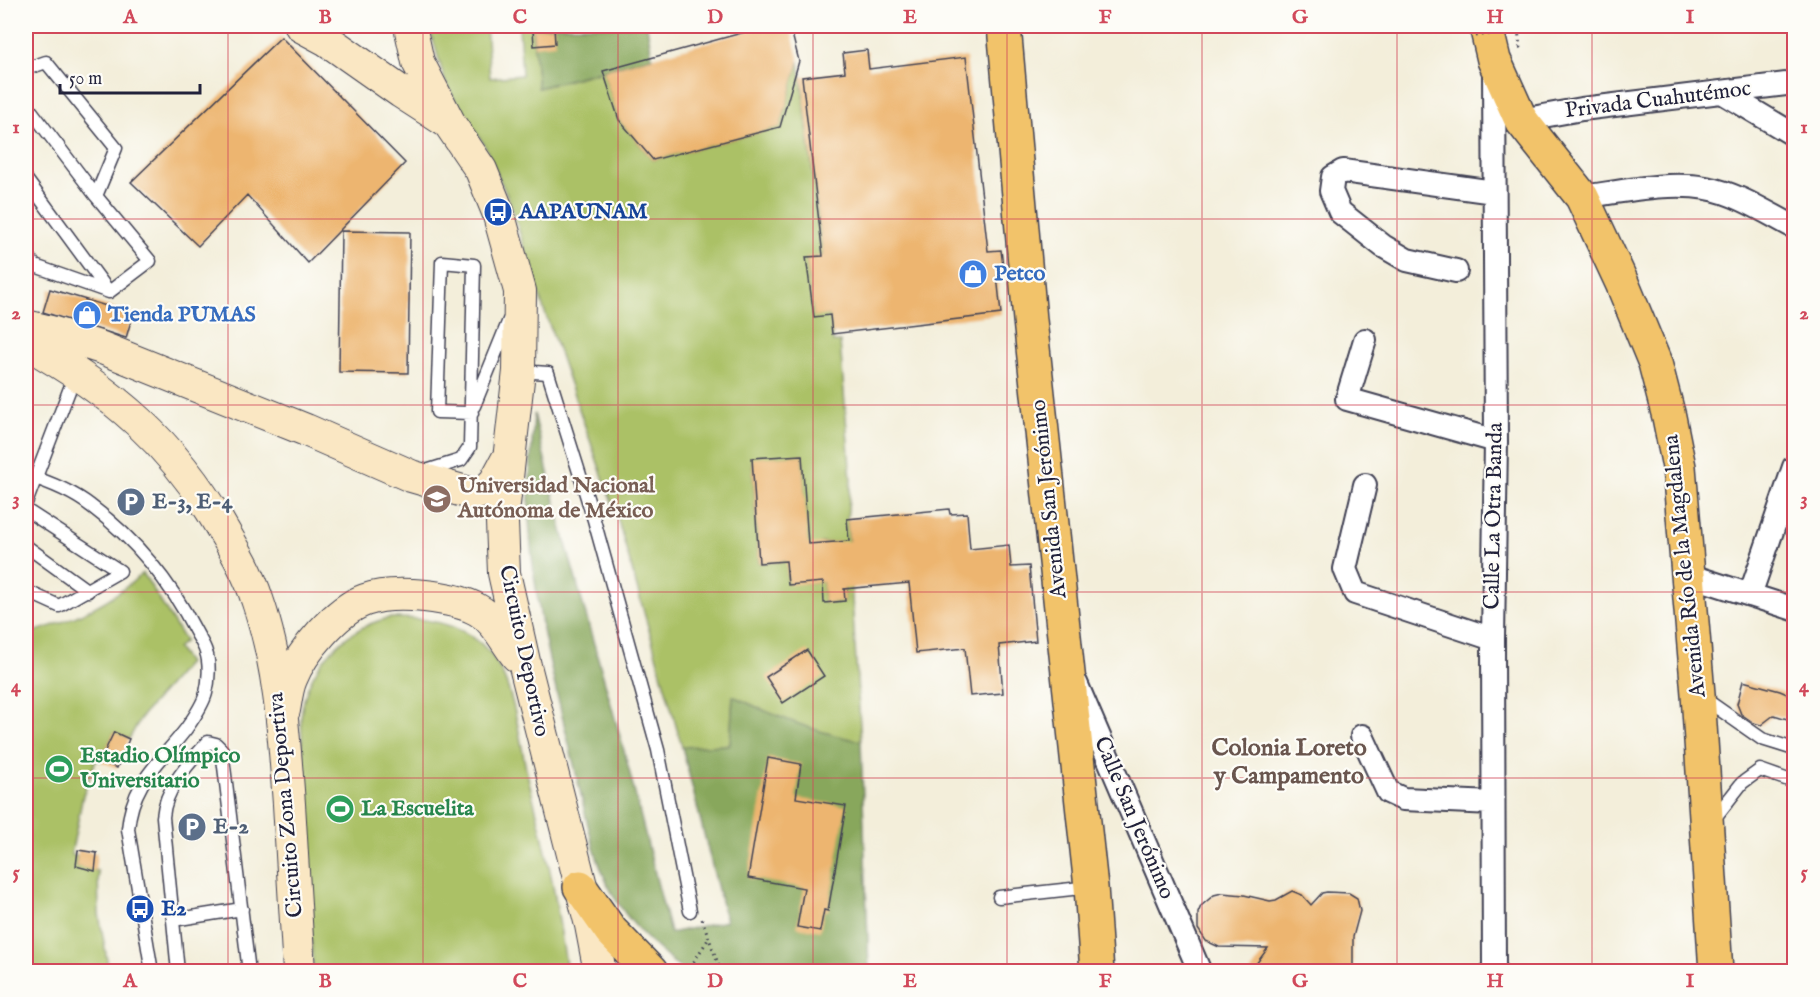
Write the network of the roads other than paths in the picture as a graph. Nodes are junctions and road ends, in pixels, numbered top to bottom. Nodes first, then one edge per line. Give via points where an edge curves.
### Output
1 (301, 26) edge
2 (410, 26) edge
3 (1004, 26) edge
4 (1500, 38) edge
5 (26, 69) edge
6 (1794, 83) edge
7 (1722, 92) junction
8 (26, 104) edge
9 (1521, 120) junction
10 (449, 123) junction
11 (1794, 135) edge
12 (26, 179) edge
13 (1494, 192) junction
14 (96, 196) junction
15 (1582, 197) junction
16 (1794, 227) edge
17 (26, 253) edge
18 (30, 267) edge
19 (1456, 271) dead end
20 (520, 291) junction
21 (110, 292) junction
22 (26, 326) edge
23 (1365, 340) dead end
24 (26, 343) edge
25 (519, 371) junction
26 (78, 373) junction
27 (472, 413) junction
28 (1496, 441) junction
29 (509, 458) junction
30 (1794, 467) edge
31 (30, 476) edge
32 (411, 476) junction
33 (1365, 485) dead end
34 (26, 503) edge
35 (26, 510) edge
36 (26, 546) edge
37 (1688, 575) junction
38 (26, 591) edge
39 (88, 591) junction
40 (1750, 595) junction
41 (1794, 609) edge
42 (1493, 639) junction
43 (1068, 664) junction
44 (525, 666) junction
45 (1698, 694) junction
46 (283, 716) junction
47 (1362, 736) dead end
48 (1794, 749) edge
49 (1794, 782) edge
50 (1493, 803) junction
51 (1707, 828) junction
52 (580, 887) junction
53 (1091, 887) junction
54 (999, 897) dead end
55 (242, 909) junction
56 (690, 911) dead end
57 (173, 920) junction
58 (1717, 971) edge
59 (152, 972) edge
60 (178, 972) edge
61 (249, 972) edge
62 (299, 972) edge
63 (600, 972) edge
64 (651, 972) edge
65 (1097, 972) edge
66 (1200, 972) edge
67 (1494, 972) edge

1 - 10 street, Circuito Deportivo
2 - 10 street via 418,62
3 - 43 main road, Avenida San Jerónimo via 1029,320
4 - 9 main road, Avenida Río de la Magdalena
4 - 13 street, Calle La Otra Banda
5 - 14 lane via 46,62 116,148
6 - 7 street, Privada Cuahutémoc
7 - 9 street, Privada Cuahutémoc via 1582,108
7 - 11 street
8 - 14 lane
9 - 15 main road, Avenida Río de la Magdalena
10 - 20 street, Circuito Deportivo via 481,170 498,212
12 - 21 lane
13 - 19 street via 1342,171 1333,177 1330,191 1340,212 1383,246 1407,260
13 - 28 street, Calle La Otra Banda
14 - 21 lane via 150,261
15 - 16 street via 1675,186 1706,188 1736,197
15 - 37 main road, Avenida Río de la Magdalena via 1658,374 1679,467
17 - 18 lane
18 - 21 lane
20 - 25 street, Circuito Deportivo
20 - 27 lane
22 - 32 street via 102,348
23 - 28 street via 1347,399
24 - 26 street, Circuito Zona Deportiva
25 - 29 street, Circuito Deportivo
25 - 56 lane via 548,373 658,750
26 - 31 lane
26 - 46 street, Circuito Zona Deportiva via 150,431 208,502 243,563 257,598
27 - 27 lane via 474,265 442,262 437,412
27 - 32 lane via 470,447 461,460
28 - 42 street, Calle La Otra Banda
29 - 32 street via 495,482 473,494
29 - 44 street, Circuito Deportivo via 502,522 504,573
30 - 40 street
31 - 34 lane
31 - 59 lane via 90,505 126,534 163,579 206,652 206,694 194,718 146,776 130,809 128,829
33 - 42 street via 1345,569 1355,593
35 - 39 lane via 120,571
36 - 39 lane
37 - 40 street
37 - 45 main road, Avenida Río de la Magdalena
38 - 39 lane via 59,606
40 - 41 street
42 - 50 street, Calle La Otra Banda
43 - 53 main road, Avenida San Jerónimo
43 - 66 street, Calle San Jerónimo
44 - 46 street via 492,622 458,602 400,594 365,600 342,613 316,637 291,678
44 - 52 street, Circuito Deportivo
45 - 48 lane via 1762,739
45 - 51 main road, Avenida Río de la Magdalena
46 - 62 street, Circuito Zona Deportiva
47 - 50 street via 1388,792 1403,799
49 - 51 lane via 1760,770 1742,783
50 - 67 street, Calle La Otra Banda
51 - 58 main road, Avenida Río de la Magdalena
52 - 63 street, Circuito Deportivo
52 - 64 main road via 611,931
53 - 54 lane
53 - 65 main road, Avenida San Jerónimo
55 - 57 lane
55 - 57 lane via 222,750 208,742 188,765 164,807
55 - 61 lane
57 - 60 lane

